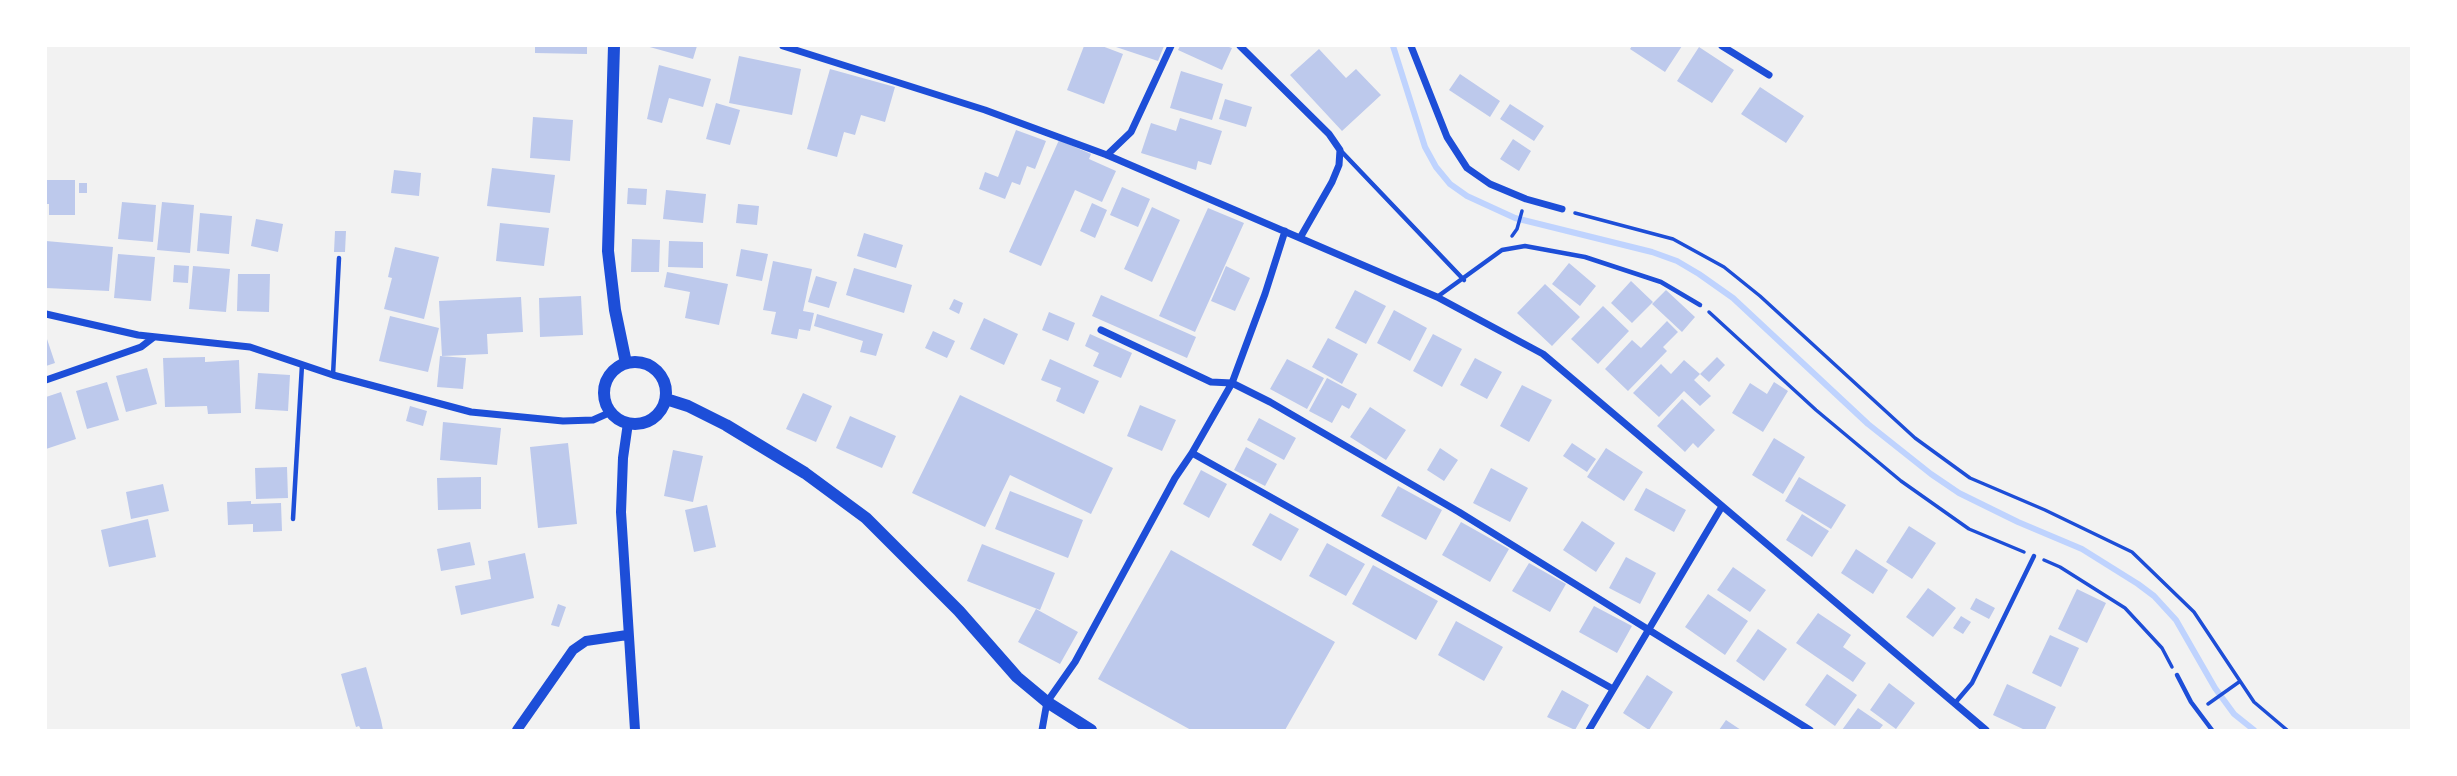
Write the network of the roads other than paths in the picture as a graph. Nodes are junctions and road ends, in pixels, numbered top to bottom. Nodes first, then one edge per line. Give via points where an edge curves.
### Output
1 (614, 46) edge
2 (783, 46) edge
3 (1171, 46) edge
4 (1240, 46) edge
5 (1411, 46) edge
6 (1722, 46) edge
7 (1769, 75) dead end
8 (1340, 150) junction
9 (1107, 155) junction
10 (1562, 209) road end
11 (1285, 230) junction
12 (1300, 238) junction
13 (339, 258) dead end
14 (1464, 280) junction
15 (1437, 297) junction
16 (1700, 305) road end
17 (46, 314) edge
18 (1101, 330) dead end
19 (154, 336) junction
20 (626, 363) junction
21 (302, 365) junction
22 (333, 375) junction
23 (46, 380) edge
24 (1232, 383) junction
25 (666, 399) junction
26 (611, 412) junction
27 (628, 423) junction
28 (1192, 453) junction
29 (1721, 508) junction
30 (293, 519) dead end
31 (2034, 556) road end
32 (1648, 628) junction
33 (627, 635) junction
34 (2177, 675) road end
35 (1613, 689) junction
36 (1047, 702) junction
37 (1954, 703) junction
38 (517, 730) edge
39 (635, 730) edge
40 (1042, 730) edge
41 (1091, 730) edge
42 (1589, 730) edge
43 (1810, 730) edge
44 (1986, 730) edge
45 (2212, 730) edge

1 - 20 main road via 608,251
2 - 9 street via 985,110
3 - 9 street via 1131,132
4 - 8 street
5 - 10 street via 1447,137 1467,169 1525,199
6 - 7 street
8 - 12 street via 1332,182
8 - 14 lane
9 - 11 street
11 - 12 street
11 - 24 street
12 - 15 street
13 - 22 lane
14 - 15 lane
14 - 16 lane via 1502,250 1525,246 1585,257 1661,282
15 - 29 street via 1543,354
17 - 19 street
18 - 24 street via 1211,382
19 - 21 street via 250,347
19 - 23 street via 141,346
20 - 25 main road via 656,370 666,388
20 - 26 main road via 610,374 606,383 604,393
21 - 22 street
21 - 30 lane
22 - 26 street via 471,412 562,421 593,420
24 - 28 street
24 - 32 street via 1460,512
25 - 27 main road via 648,422
25 - 36 main road via 726,425 805,473 866,518 1017,677
26 - 27 main road
27 - 33 street via 621,512
28 - 35 street
28 - 36 street via 1075,662
29 - 32 street
29 - 37 street
31 - 37 lane via 1972,683
32 - 35 street
32 - 43 street
33 - 38 street via 586,641 573,650
33 - 39 street
34 - 45 lane
35 - 42 street
36 - 40 street
36 - 41 main road
37 - 44 street

